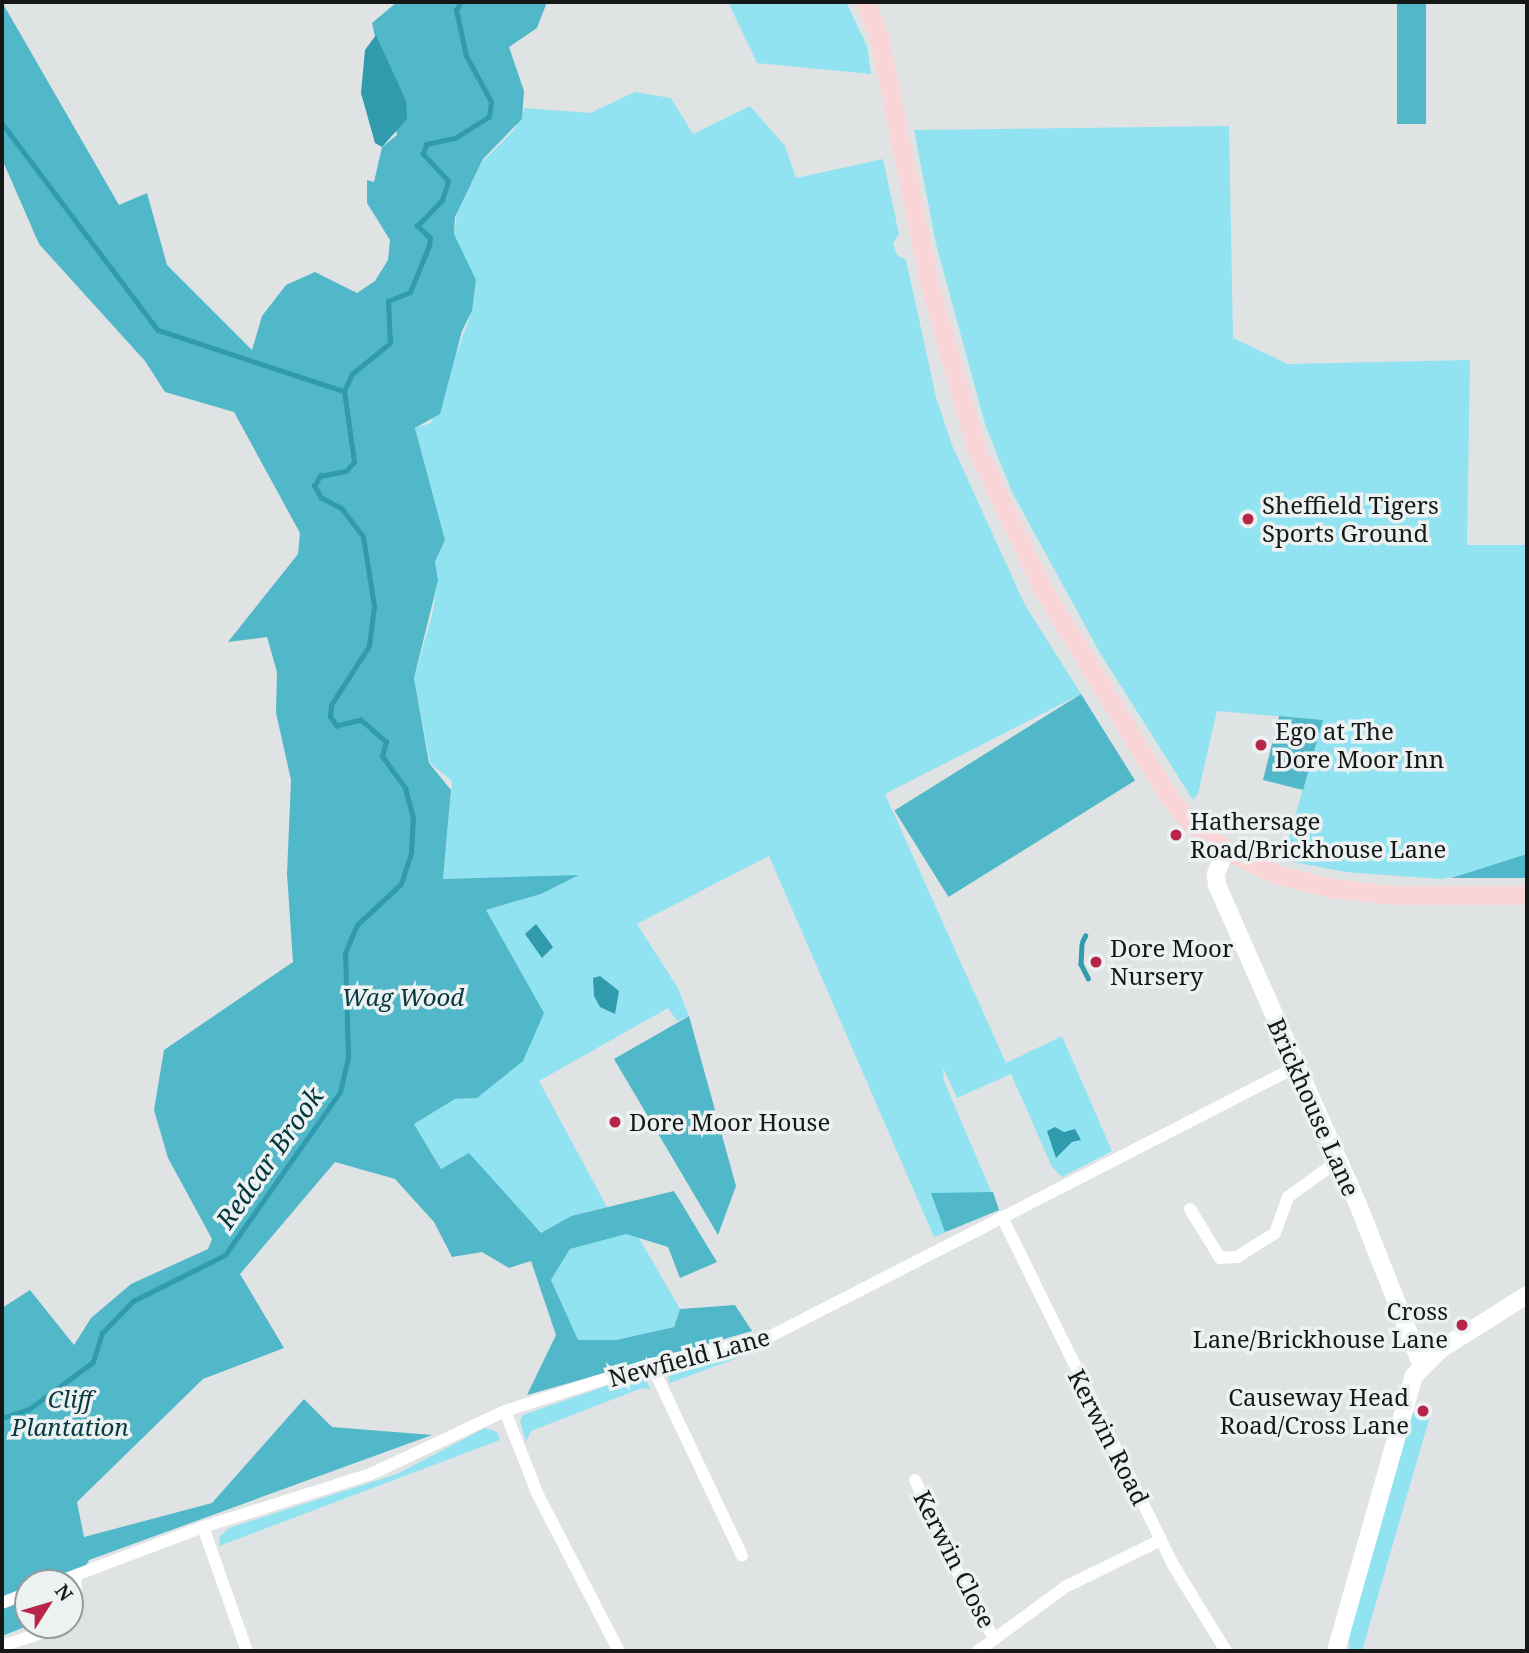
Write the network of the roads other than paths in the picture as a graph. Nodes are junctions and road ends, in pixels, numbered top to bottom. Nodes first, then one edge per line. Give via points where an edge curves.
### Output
1 (865, 2) edge
2 (1226, 850) junction
3 (1527, 895) edge
4 (1296, 1068) junction
5 (1338, 1161) junction
6 (1190, 1209) dead end
7 (1002, 1217) junction
8 (1527, 1295) edge
9 (651, 1364) junction
10 (1422, 1366) junction
11 (505, 1411) junction
12 (915, 1480) dead end
13 (203, 1527) junction
14 (1161, 1540) junction
15 (742, 1556) dead end
16 (84, 1573) edge
17 (995, 1638) junction
18 (23, 1639) edge
19 (2, 1646) edge
20 (247, 1651) edge
21 (619, 1651) edge
22 (978, 1651) edge
23 (1226, 1651) edge
24 (1336, 1651) edge

1 - 2 main road via 886,64 929,283 988,477 1044,590 1125,729 1173,803
2 - 3 main road via 1275,874 1331,888 1393,895
2 - 4 street, Brickhouse Lane via 1216,874 1217,885
4 - 5 street, Brickhouse Lane
4 - 7 street, Newfield Lane
5 - 6 street via 1288,1198 1275,1233 1237,1257 1220,1258
5 - 10 street, Brickhouse Lane
7 - 9 street, Newfield Lane via 767,1338
7 - 14 street, Kerwin Road
8 - 10 street
9 - 11 street, Newfield Lane
9 - 15 street
10 - 24 street via 1410,1386
11 - 13 street, Newfield Lane via 371,1474
11 - 21 street via 538,1495
12 - 17 street, Kerwin Close via 970,1597
13 - 16 street, Newfield Lane
13 - 20 street
14 - 17 street via 1065,1587
14 - 23 street, Kerwin Road
17 - 22 street
18 - 19 street

